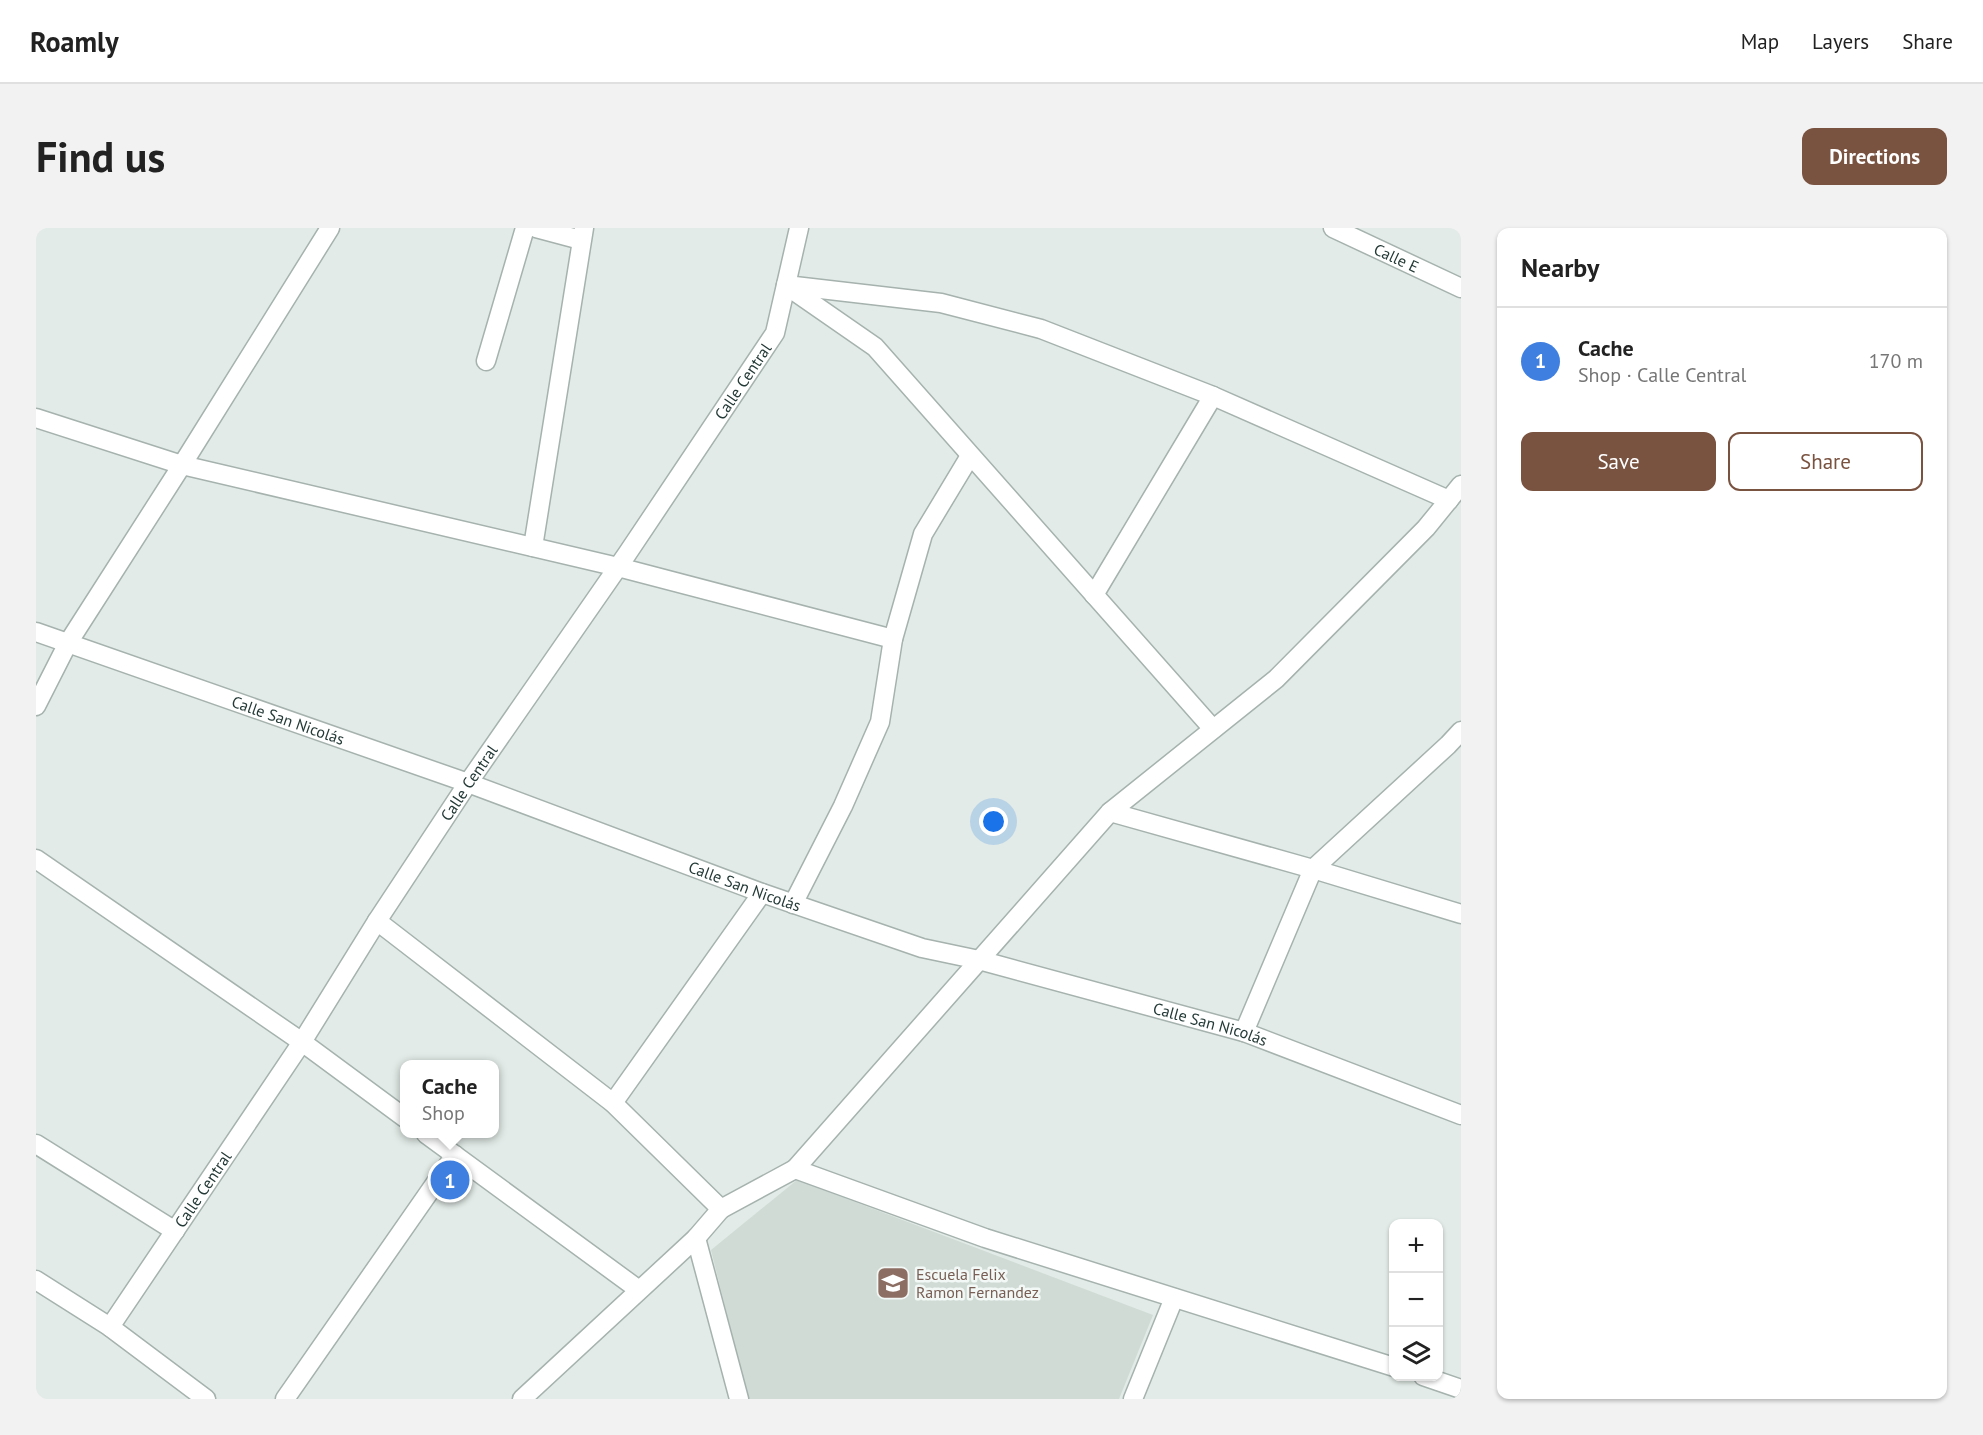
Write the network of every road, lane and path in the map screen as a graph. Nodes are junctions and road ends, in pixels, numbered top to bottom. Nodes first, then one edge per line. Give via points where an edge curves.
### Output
1 (330, 228) edge
2 (525, 228) edge
3 (536, 228) edge
4 (799, 228) edge
5 (1333, 228) edge
6 (583, 234) edge
7 (786, 285) junction
8 (1461, 288) edge
9 (486, 361) dead end
10 (1214, 396) junction
11 (36, 418) edge
12 (970, 456) junction
13 (182, 465) junction
14 (1461, 485) edge
15 (1449, 500) junction
16 (533, 547) junction
17 (618, 567) junction
18 (1094, 595) junction
19 (36, 632) edge
20 (893, 639) junction
21 (68, 643) junction
22 (36, 706) edge
23 (1213, 729) junction
24 (1461, 731) edge
25 (1455, 747) edge
26 (468, 783) junction
27 (1110, 812) junction
28 (36, 860) edge
29 (1313, 869) junction
30 (762, 893) junction
31 (793, 904) junction
32 (1461, 914) edge
33 (377, 921) junction
34 (979, 960) junction
35 (1244, 1032) junction
36 (302, 1042) junction
37 (613, 1103) junction
38 (400, 1114) edge
39 (1461, 1115) edge
40 (432, 1138) edge
41 (36, 1144) edge
42 (455, 1155) junction
43 (795, 1169) junction
44 (721, 1209) junction
45 (175, 1231) junction
46 (696, 1238) junction
47 (36, 1280) edge
48 (639, 1290) junction
49 (1174, 1298) junction
50 (110, 1327) junction
51 (1389, 1365) edge
52 (1436, 1381) edge
53 (1461, 1389) edge
54 (206, 1399) edge
55 (285, 1399) edge
56 (522, 1399) edge
57 (739, 1399) edge
58 (1133, 1399) edge

1 - 13 street
2 - 9 street
3 - 6 street
4 - 7 street, Calle Central
5 - 8 street, Calle E
6 - 16 street
7 - 10 street via 952,306 1041,329
7 - 12 street via 875,347
7 - 17 street, Calle Central via 775,333
10 - 15 street
10 - 18 street
11 - 13 street
12 - 18 street
12 - 20 street via 923,534
13 - 16 street
13 - 21 street
14 - 15 street
15 - 23 street via 1426,528 1275,679
16 - 17 street
17 - 20 street
17 - 26 street, Calle Central
18 - 23 street
19 - 21 street, Calle San Nicolás
20 - 31 street via 880,722
21 - 22 street
21 - 26 street, Calle San Nicolás
23 - 27 street
24 - 25 street
25 - 29 street
26 - 30 street, Calle San Nicolás
26 - 33 street, Calle Central
27 - 29 street
27 - 34 street
28 - 36 street
29 - 32 street
29 - 35 street
30 - 31 street, Calle San Nicolás
30 - 37 street
31 - 34 street, Calle San Nicolás via 922,948
33 - 36 street, Calle Central
33 - 37 street
34 - 35 street, Calle San Nicolás
34 - 43 street
35 - 39 street, Calle San Nicolás
36 - 38 street
36 - 45 street, Calle Central
37 - 44 street
40 - 42 street
41 - 45 street
42 - 48 street
42 - 55 street
43 - 44 street
43 - 49 street via 985,1238
44 - 46 street
45 - 50 street, Calle Central
46 - 48 street
46 - 57 street
47 - 50 street
48 - 56 street
49 - 51 street
49 - 58 street
50 - 54 street
52 - 53 street

